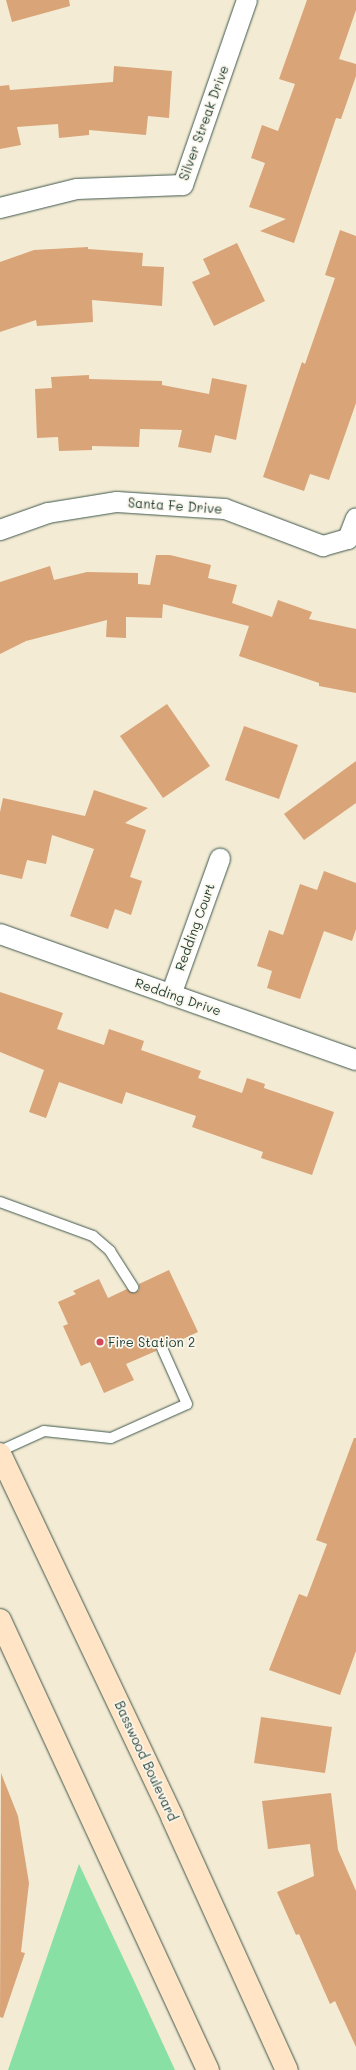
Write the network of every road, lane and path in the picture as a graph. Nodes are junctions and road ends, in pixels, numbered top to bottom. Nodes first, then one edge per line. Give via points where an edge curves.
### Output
1 (247, 0) edge
2 (0, 208) edge
3 (356, 518) edge
4 (0, 530) edge
5 (220, 859) dead end
6 (0, 934) edge
7 (171, 995) junction
8 (356, 1060) edge
9 (0, 1202) edge
10 (133, 1286) dead end
11 (162, 1348) dead end
12 (0, 1452) edge
13 (0, 1620) edge
14 (208, 2070) edge
15 (287, 2070) edge

1 - 2 street, Silver Streak Drive via 183,185 77,189
3 - 4 street, Santa Fe Drive via 348,539 323,546 225,509 117,502 48,513
5 - 7 street, Redding Court
6 - 7 street, Redding Drive
7 - 8 street, Redding Drive
9 - 10 lane via 94,1236 110,1251
11 - 12 lane via 188,1404 111,1438 44,1431
12 - 15 main road, Basswood Boulevard via 172,1817
13 - 14 main road

